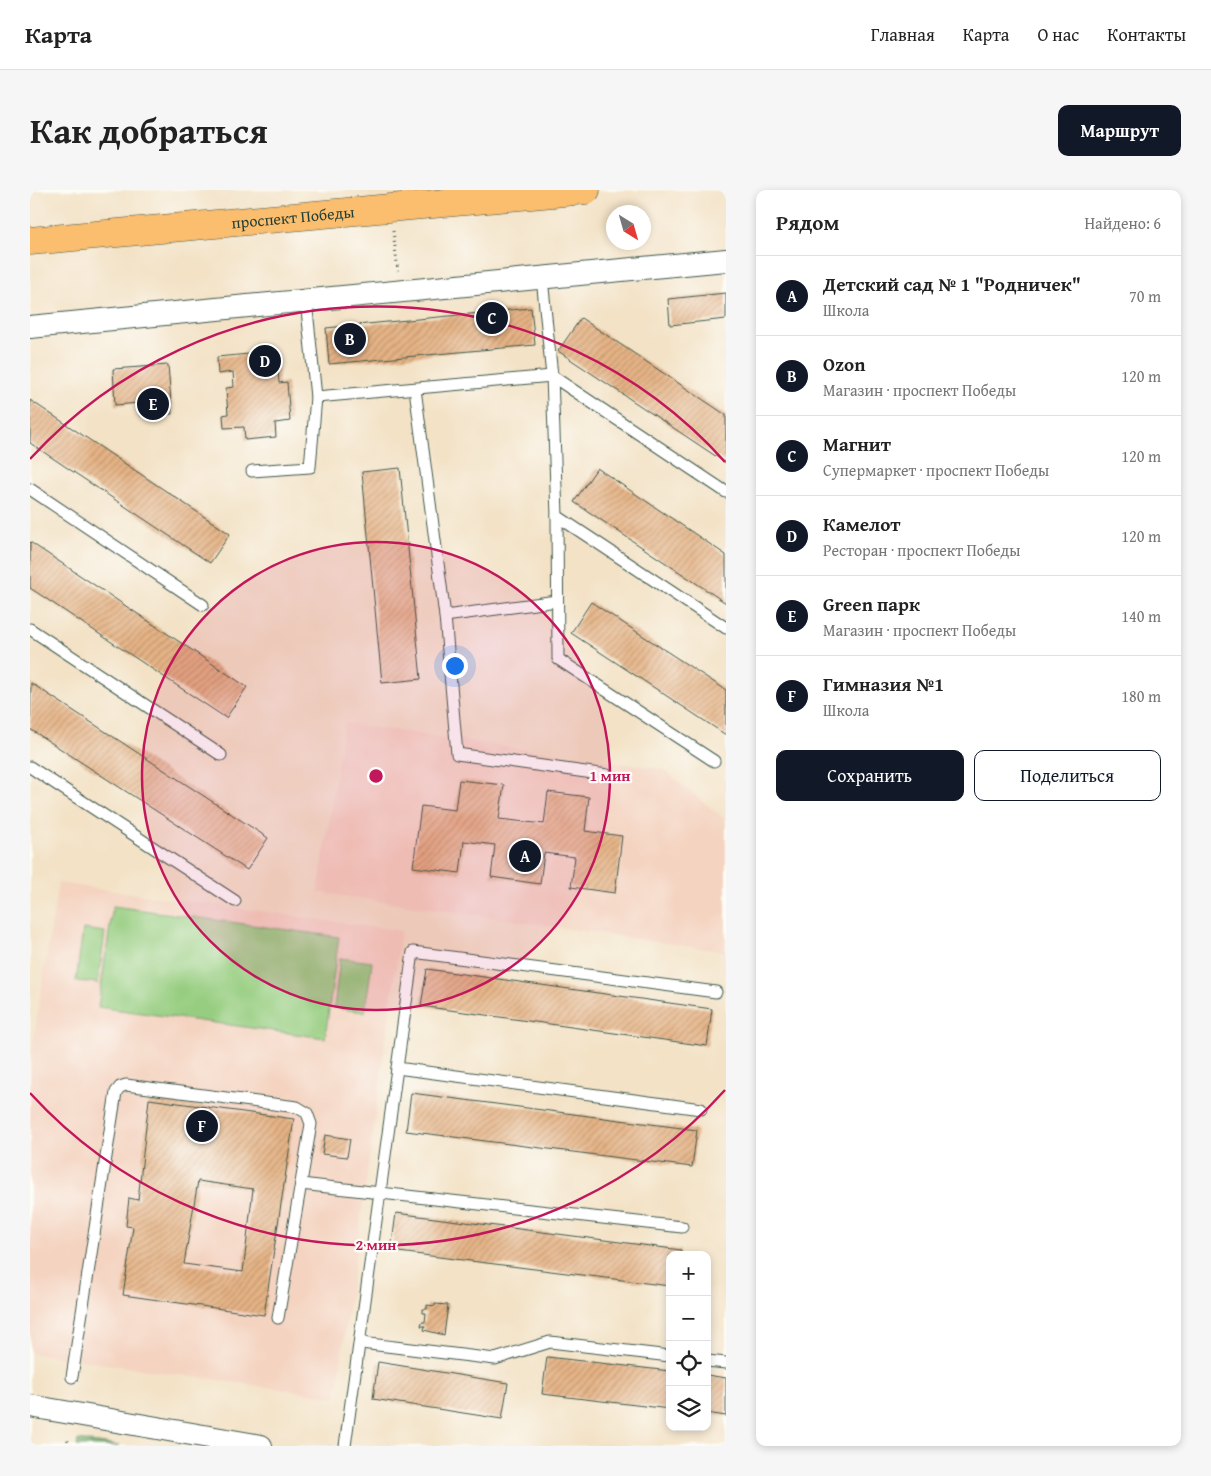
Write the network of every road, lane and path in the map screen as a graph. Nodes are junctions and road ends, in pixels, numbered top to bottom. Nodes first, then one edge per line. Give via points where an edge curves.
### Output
1 (586, 190) edge
2 (392, 227) dead end
3 (30, 241) edge
4 (726, 260) edge
5 (399, 277) dead end
6 (542, 278) junction
7 (306, 300) junction
8 (30, 327) edge
9 (552, 376) junction
10 (415, 388) junction
11 (316, 397) junction
12 (252, 472) dead end
13 (30, 489) edge
14 (726, 492) edge
15 (557, 516) junction
16 (557, 601) junction
17 (203, 605) dead end
18 (445, 616) junction
19 (30, 628) edge
20 (726, 628) edge
21 (221, 755) dead end
22 (714, 761) dead end
23 (30, 767) edge
24 (607, 776) dead end
25 (235, 901) dead end
26 (716, 992) dead end
27 (397, 1068) junction
28 (701, 1109) dead end
29 (301, 1184) junction
30 (378, 1192) junction
31 (682, 1228) dead end
32 (278, 1318) dead end
33 (361, 1343) junction
34 (666, 1356) edge
35 (711, 1361) edge
36 (726, 1363) edge
37 (72, 1377) dead end
38 (30, 1406) edge
39 (68, 1439) dead end
40 (67, 1446) edge
41 (261, 1446) edge
42 (345, 1446) edge

1 - 3 main road, проспект Победы
2 - 5 path
4 - 6 street
6 - 7 street
6 - 9 lane
7 - 8 street
7 - 11 lane
9 - 10 lane
9 - 14 lane
9 - 15 lane
10 - 11 lane
10 - 18 lane
11 - 12 lane via 310,467
13 - 17 lane
15 - 16 lane
15 - 20 lane
16 - 18 lane
16 - 22 lane via 558,659
18 - 24 lane via 457,754
19 - 21 lane
23 - 25 lane
26 - 27 lane via 413,952
27 - 28 lane
27 - 30 lane
29 - 30 lane
29 - 32 lane
29 - 37 lane via 311,1124 306,1113 297,1107 126,1085 120,1087 116,1092
30 - 31 lane
30 - 33 lane
33 - 34 lane via 495,1359 550,1342
33 - 42 lane
35 - 36 lane
38 - 41 street
39 - 40 path

